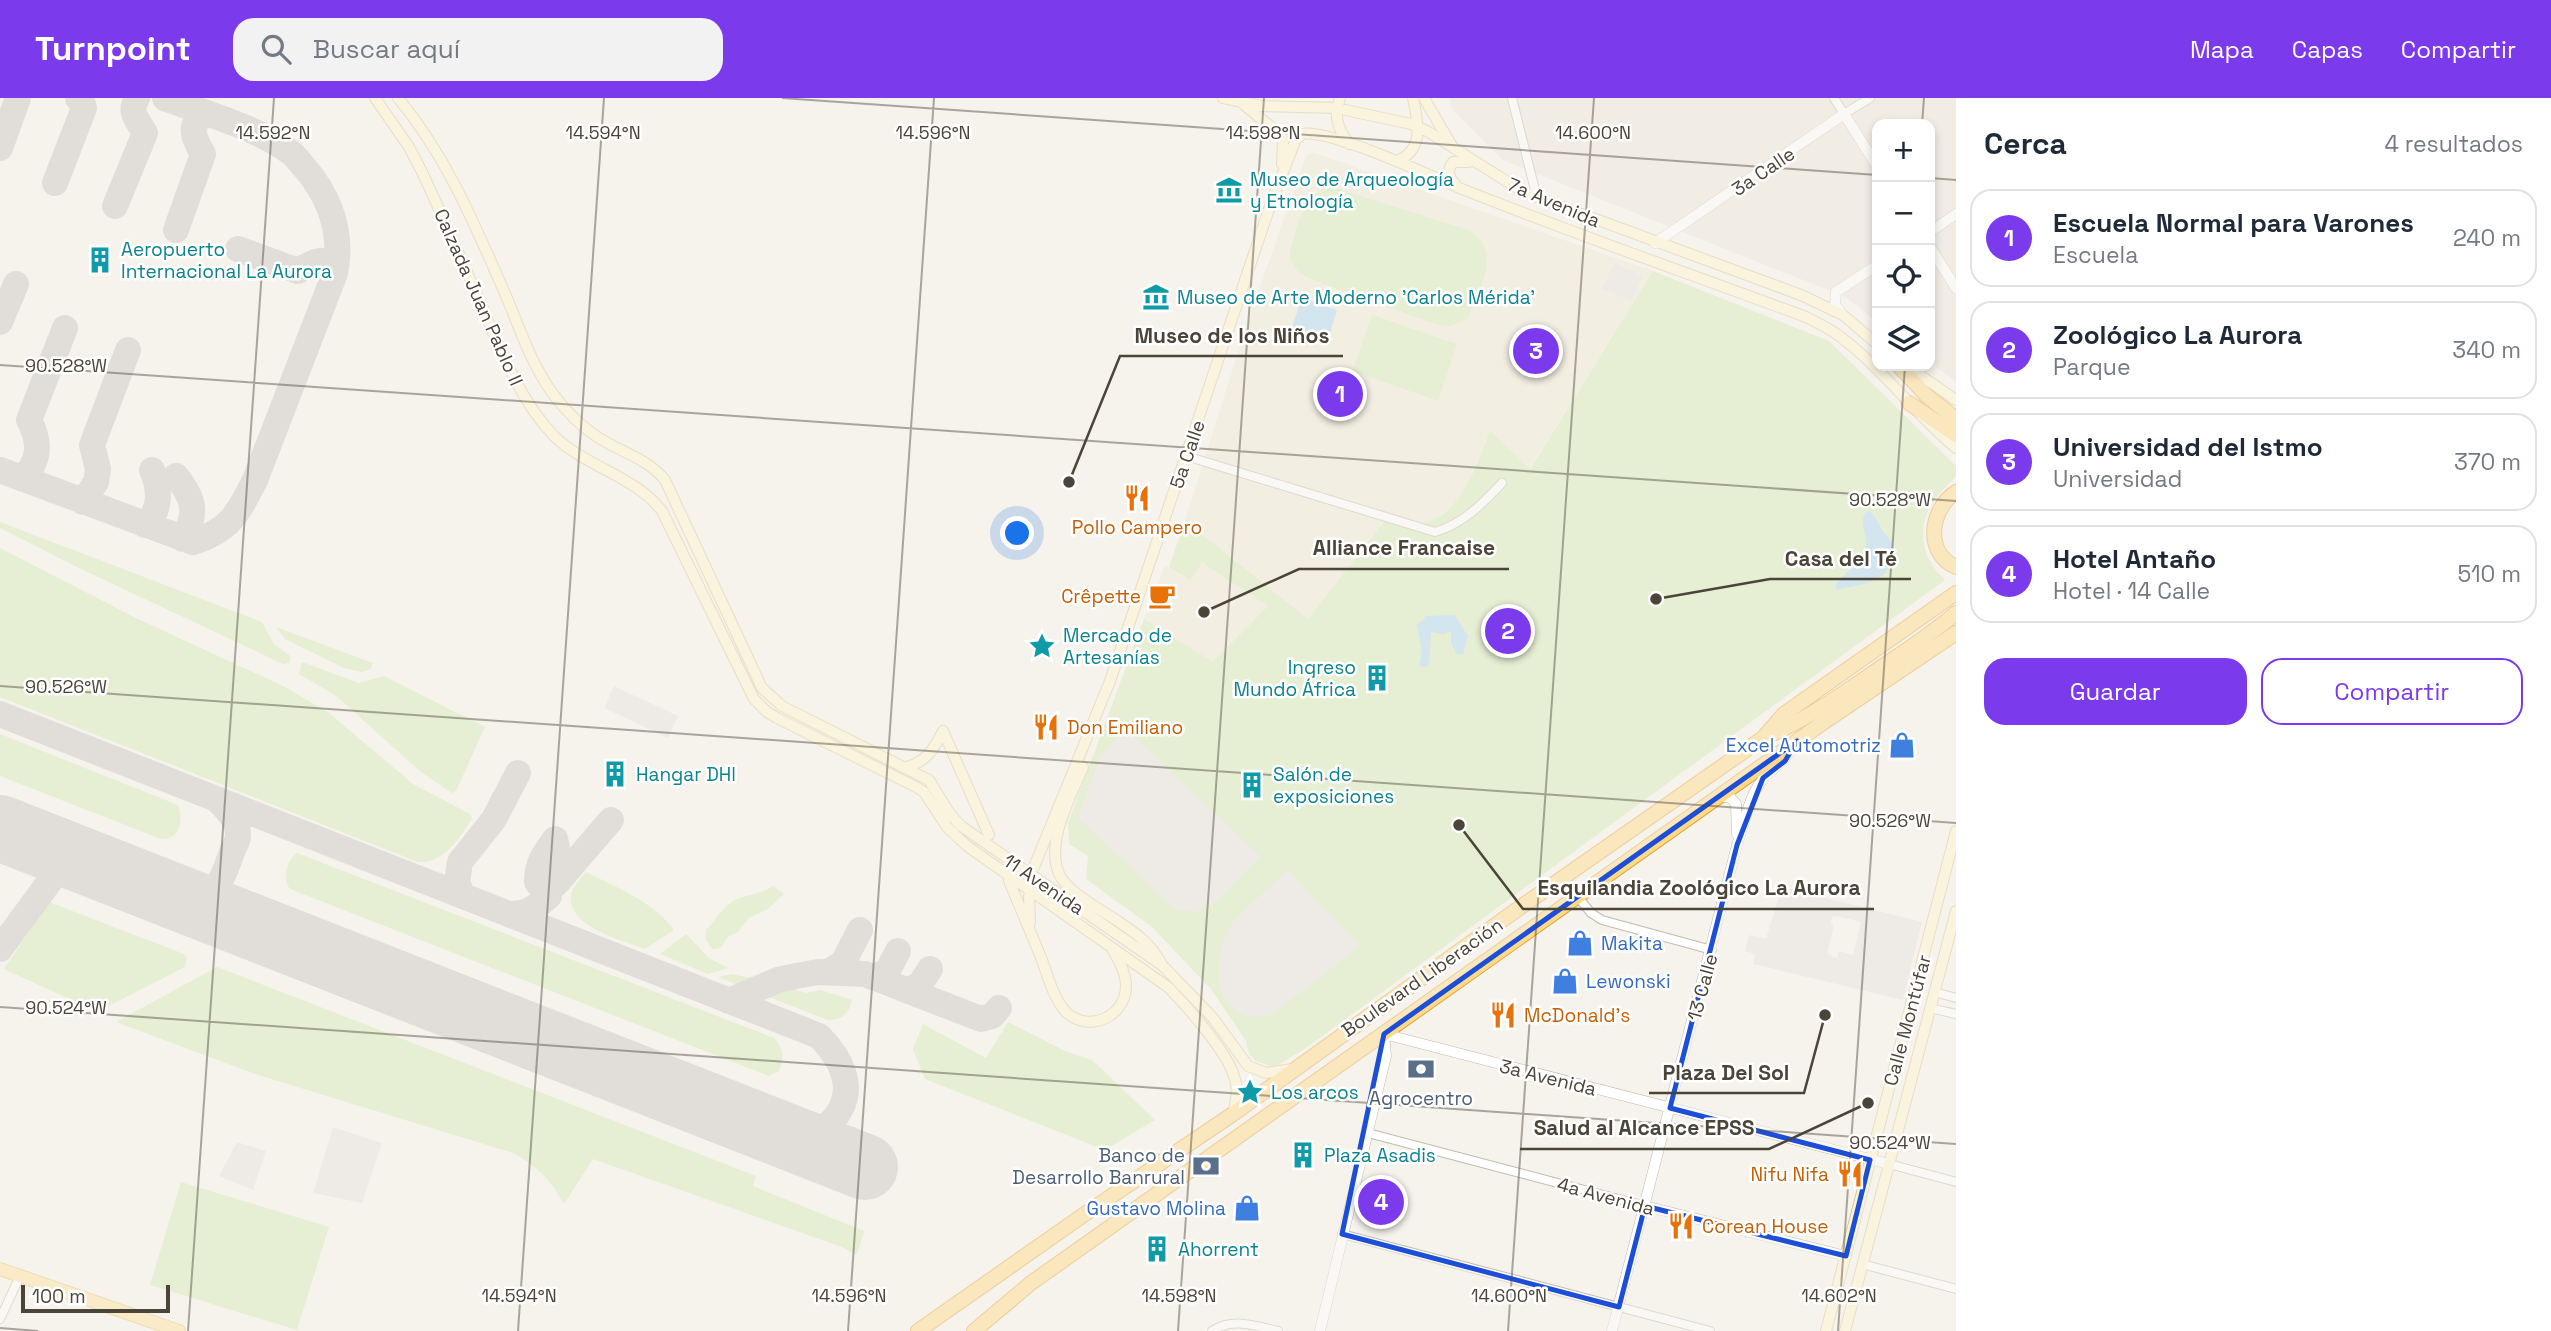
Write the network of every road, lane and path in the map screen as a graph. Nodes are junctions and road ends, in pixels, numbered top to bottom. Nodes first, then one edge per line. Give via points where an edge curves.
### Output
1 (375, 98) edge
2 (398, 98) edge
3 (1223, 98) edge
4 (1306, 98) edge
5 (1413, 98) edge
6 (1424, 98) edge
7 (1512, 98) edge
8 (1834, 98) edge
9 (1870, 98) edge
10 (1338, 103) edge
11 (1242, 104) junction
12 (1282, 106) junction
13 (1844, 114) junction
14 (1418, 126) junction
15 (1349, 144) junction
16 (1455, 151) junction
17 (1872, 158) edge
18 (1397, 161) junction
19 (1475, 164) junction
20 (1457, 187) junction
21 (1536, 198) junction
22 (1271, 204) junction
23 (1956, 214) edge
24 (1935, 229) edge
25 (1655, 243) junction
26 (1935, 255) edge
27 (1872, 268) edge
28 (1956, 288) edge
29 (1843, 315) junction
30 (1872, 340) edge
31 (1904, 371) edge
32 (1914, 371) edge
33 (1956, 400) edge
34 (1909, 403) junction
35 (1956, 419) edge
36 (1956, 435) edge
37 (1956, 448) edge
38 (1186, 456) junction
39 (1502, 482) dead end
40 (1956, 492) edge
41 (1956, 567) edge
42 (1956, 593) edge
43 (1956, 613) edge
44 (1956, 633) edge
45 (1110, 681) junction
46 (782, 706) joint
47 (767, 712) joint
48 (1763, 738) junction
49 (1797, 741) junction
50 (907, 767) junction
51 (1720, 796) junction
52 (1956, 831) edge
53 (989, 835) dead end
54 (1737, 845) junction
55 (1034, 867) dead end
56 (1009, 881) dead end
57 (1029, 896) dead end
58 (1578, 897) junction
59 (1956, 911) edge
60 (1031, 933) junction
61 (1110, 944) junction
62 (1712, 950) junction
63 (1163, 966) junction
64 (1934, 992) junction
65 (1956, 998) edge
66 (1930, 1008) junction
67 (1956, 1014) edge
68 (1384, 1034) junction
69 (1292, 1069) junction
70 (1671, 1108) junction
71 (1233, 1114) junction
72 (1368, 1133) junction
73 (1870, 1160) junction
74 (1889, 1164) junction
75 (1956, 1182) edge
76 (1645, 1206) junction
77 (1342, 1234) junction
78 (1846, 1256) junction
79 (1862, 1264) junction
80 (0, 1269) edge
81 (20, 1276) junction
82 (1956, 1289) edge
83 (1619, 1307) junction
84 (0, 1320) edge
85 (179, 1331) edge
86 (918, 1331) edge
87 (974, 1331) edge
88 (1212, 1331) edge
89 (1278, 1331) edge
90 (1320, 1331) edge
91 (1612, 1331) edge
92 (1710, 1331) edge
93 (1826, 1331) edge
94 (1845, 1331) edge

1 - 47 main road, Calzada Juan Pablo II via 422,172 523,395 571,451 647,494 662,511 748,690
2 - 46 main road, Calzada Juan Pablo II via 432,142 456,184 543,379 581,424 649,465 665,480 754,675
3 - 11 main road, 7a Avenida
4 - 12 main road
5 - 14 main road
6 - 16 main road
7 - 21 street
8 - 13 street
9 - 13 street, 3a Calle
10 - 12 main road, 7a Avenida
10 - 14 main road, 7a Avenida
10 - 15 main road via 1337,121
11 - 12 main road, 7a Avenida
11 - 22 main road via 1281,135 1284,156
13 - 17 street
13 - 25 street, 3a Calle
14 - 16 main road, 7a Avenida
14 - 18 main road via 1414,149
15 - 18 main road, 7a Avenida
15 - 22 main road, 5a Calle via 1320,134 1302,134
16 - 19 main road, 7a Avenida
18 - 20 main road, 7a Avenida
19 - 20 main road via 1453,162 1449,173
19 - 21 main road, 7a Avenida
20 - 34 main road, 7a Avenida via 1807,317 1835,333
21 - 25 main road, 7a Avenida
22 - 38 main road, 5a Calle
23 - 24 street
25 - 29 main road, 7a Avenida via 1801,295
26 - 28 street
27 - 29 street via 1836,292 1835,305
29 - 30 main road, 7a Avenida
31 - 35 highway
32 - 33 main road
34 - 36 highway
34 - 37 main road, 7a Avenida
38 - 39 street via 1435,532 1453,527
38 - 45 main road, 5a Calle
40 - 41 highway via 1941,507 1934,535 1941,556
42 - 48 highway, Boulevard Liberación via 1784,714
43 - 48 highway via 1820,708
44 - 49 highway, Boulevard Liberación
45 - 55 main road, 5a Calle
45 - 63 main road via 1103,714 1058,834 1056,863 1067,885 1143,939
46 - 50 main road, 11 Avenida
47 - 61 main road, 11 Avenida via 916,786 967,846
48 - 69 highway, Boulevard Liberación
49 - 51 highway, Boulevard Liberación
49 - 54 street, 13 Calle via 1785,761 1763,778
50 - 53 main road via 928,756 943,731
50 - 63 main road, 11 Avenida via 929,780 961,826
51 - 54 street, 13 Calle via 1737,804
51 - 58 highway, Boulevard Liberación
52 - 73 main road, Calle Montúfar
54 - 62 street, 13 Calle
56 - 60 main road
57 - 60 main road
58 - 62 street via 1602,920
58 - 68 highway, Boulevard Liberación
59 - 64 main road, Calle Montúfar
60 - 61 main road via 1060,1004 1067,1013 1087,1021 1109,1017 1123,999 1124,974
61 - 71 main road, 11 Avenida via 1168,987 1213,1042 1234,1075 1237,1098
62 - 70 street, 13 Calle
63 - 69 main road, 11 Avenida via 1213,1018 1248,1066 1266,1073
64 - 65 street
64 - 66 main road, Calle Montúfar
66 - 67 street
66 - 74 main road, Calle Montúfar
68 - 70 street, 3a Avenida
68 - 72 street via 1387,1056
68 - 87 highway, Boulevard Liberación via 1031,1283
69 - 71 highway, Boulevard Liberación
70 - 73 street, 3a Avenida
70 - 76 street, 13 Calle
71 - 86 highway, Boulevard Liberación
72 - 76 street, 4a Avenida
72 - 77 street
73 - 74 street, 3a Avenida
73 - 78 main road, Calle Montúfar
74 - 75 street, 3a Avenida
74 - 79 main road, Calle Montúfar
76 - 78 street, 4a Avenida
76 - 83 street, 13 Calle
77 - 83 street
77 - 90 street
78 - 93 main road, Calle Montúfar
79 - 82 street
79 - 94 main road, Calle Montúfar
80 - 81 main road
81 - 84 street
81 - 85 main road
83 - 91 street, 13 Calle
83 - 92 street
88 - 89 street via 1229,1323

